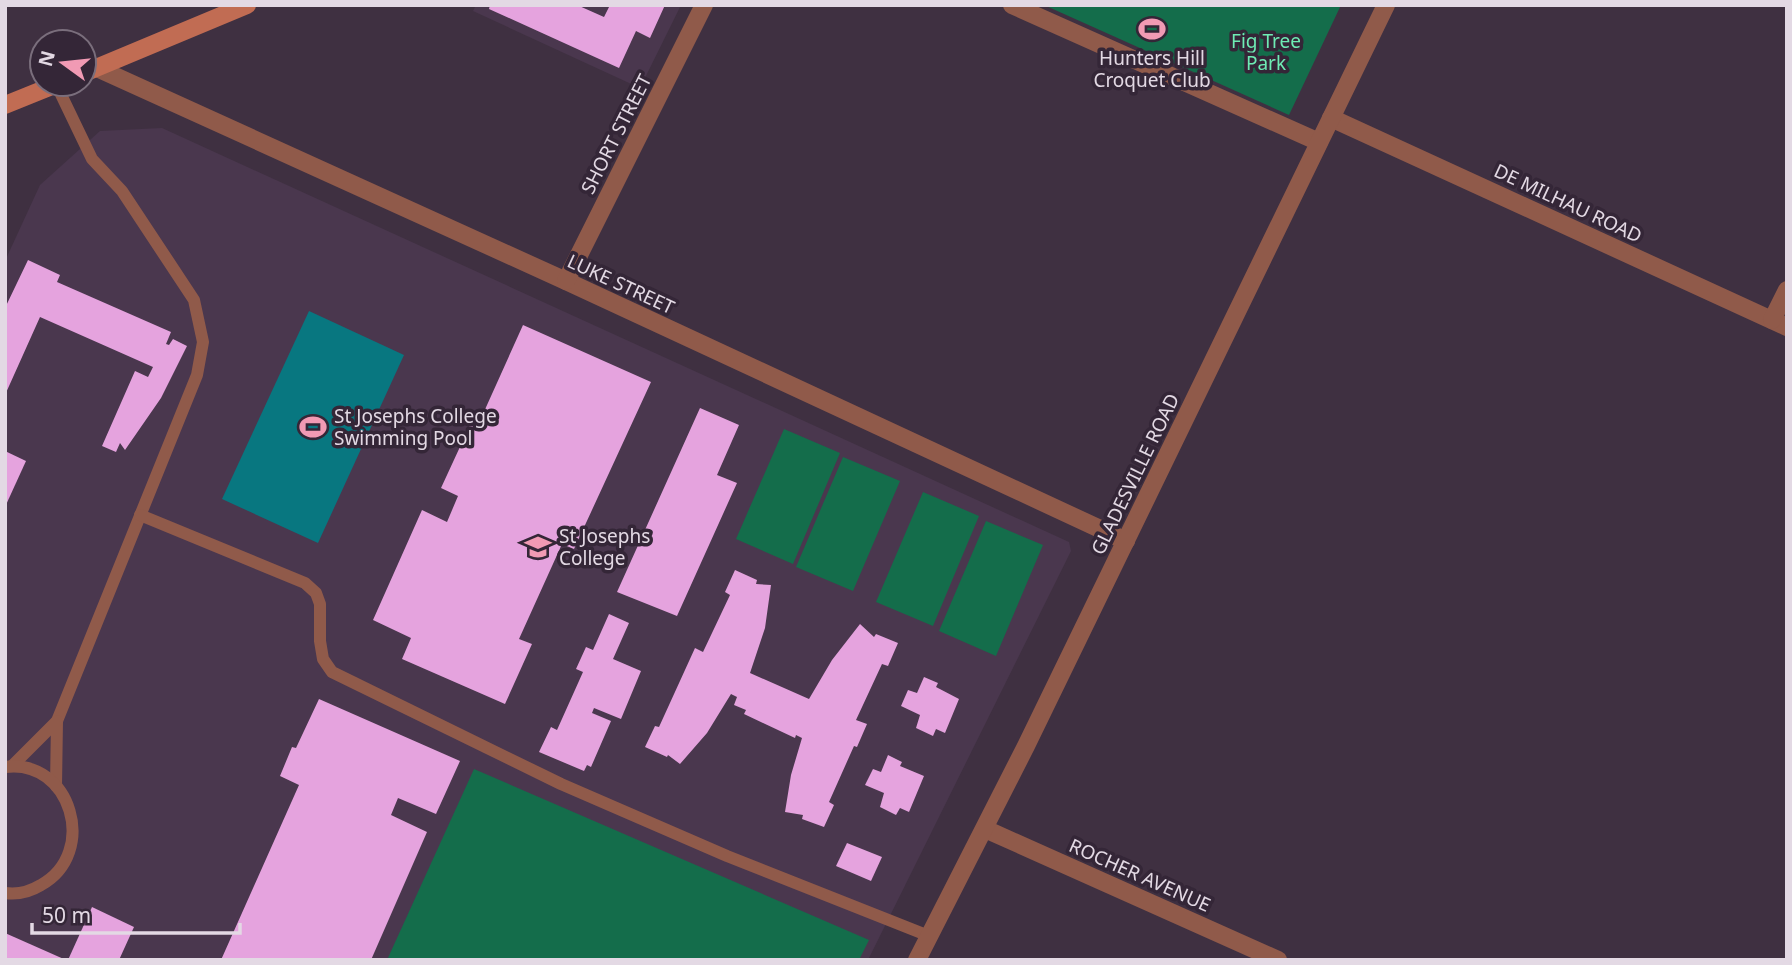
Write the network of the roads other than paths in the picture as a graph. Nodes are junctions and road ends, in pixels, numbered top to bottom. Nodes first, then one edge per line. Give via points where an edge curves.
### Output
1 (247, 5) edge
2 (704, 5) edge
3 (1012, 5) edge
4 (1386, 5) edge
5 (98, 67) edge
6 (98, 73) edge
7 (28, 96) edge
8 (63, 98) edge
9 (5, 105) edge
10 (1331, 118) junction
11 (1320, 142) junction
12 (566, 281) junction
13 (1787, 290) edge
14 (1779, 324) edge
15 (140, 515) junction
16 (1126, 541) junction
17 (57, 721) junction
18 (8, 767) edge
19 (56, 786) junction
20 (985, 830) junction
21 (5, 893) edge
22 (929, 936) junction
23 (917, 960) edge
24 (1278, 960) edge

1 - 5 main road
2 - 12 street, SHORT STREET
3 - 11 street
4 - 10 street, GLADESVILLE ROAD
6 - 12 street, LUKE STREET
7 - 9 main road
8 - 15 lane via 92,159 122,191 194,300 203,342 197,375
10 - 11 street, GLADESVILLE ROAD
10 - 14 street, DE MILHAU ROAD
11 - 16 street, GLADESVILLE ROAD
12 - 16 street, LUKE STREET
13 - 14 street
15 - 17 lane
15 - 22 lane via 305,583 320,604 323,659 332,672 586,795
16 - 20 street, GLADESVILLE ROAD
17 - 18 lane
17 - 19 lane
18 - 19 lane via 28,769
19 - 21 lane via 74,823 73,845 65,864 51,880 32,890
20 - 22 street, GLADESVILLE ROAD
20 - 24 street, ROCHER AVENUE
22 - 23 street, GLADESVILLE ROAD

